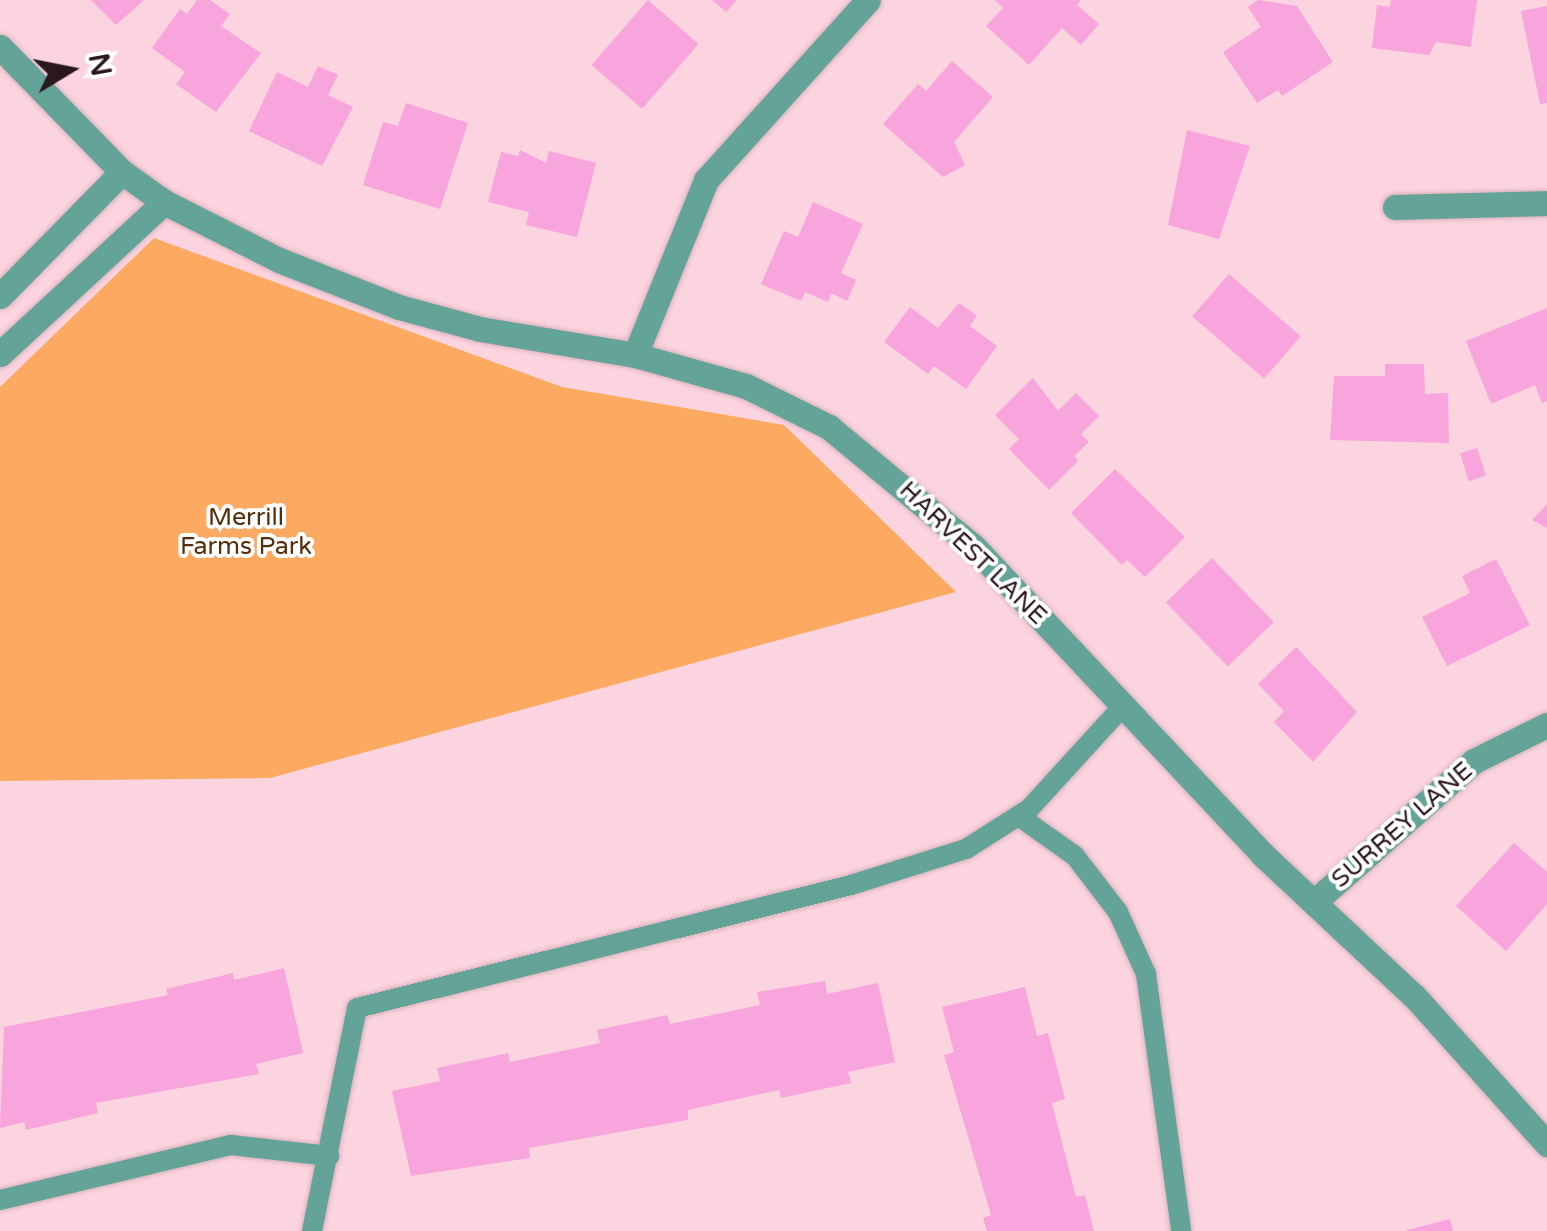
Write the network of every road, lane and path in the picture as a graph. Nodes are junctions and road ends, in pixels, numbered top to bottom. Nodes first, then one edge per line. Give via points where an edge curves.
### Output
1 (868, 0) edge
2 (0, 47) edge
3 (122, 172) junction
4 (164, 202) junction
5 (1547, 204) edge
6 (1395, 207) dead end
7 (0, 296) edge
8 (0, 354) edge
9 (636, 355) junction
10 (1123, 706) junction
11 (1547, 725) edge
12 (1020, 817) junction
13 (1314, 902) junction
14 (1547, 1144) edge
15 (329, 1156) junction
16 (0, 1200) edge
17 (312, 1231) edge
18 (1181, 1231) edge

1 - 9 street via 706,180
2 - 3 street, HARVEST LANE
3 - 4 street, HARVEST LANE
3 - 7 street
4 - 8 street
4 - 9 street, HARVEST LANE via 279,260 398,308
5 - 6 street
9 - 10 street, HARVEST LANE via 746,386 829,427 974,546
10 - 12 lane
10 - 13 street, HARVEST LANE
11 - 13 street, SURREY LANE via 1474,761
12 - 15 lane via 966,849 851,885 356,1008
12 - 18 lane via 1075,856 1118,912 1146,974
13 - 14 street, HARVEST LANE via 1415,996
15 - 16 lane via 231,1145
15 - 17 lane

